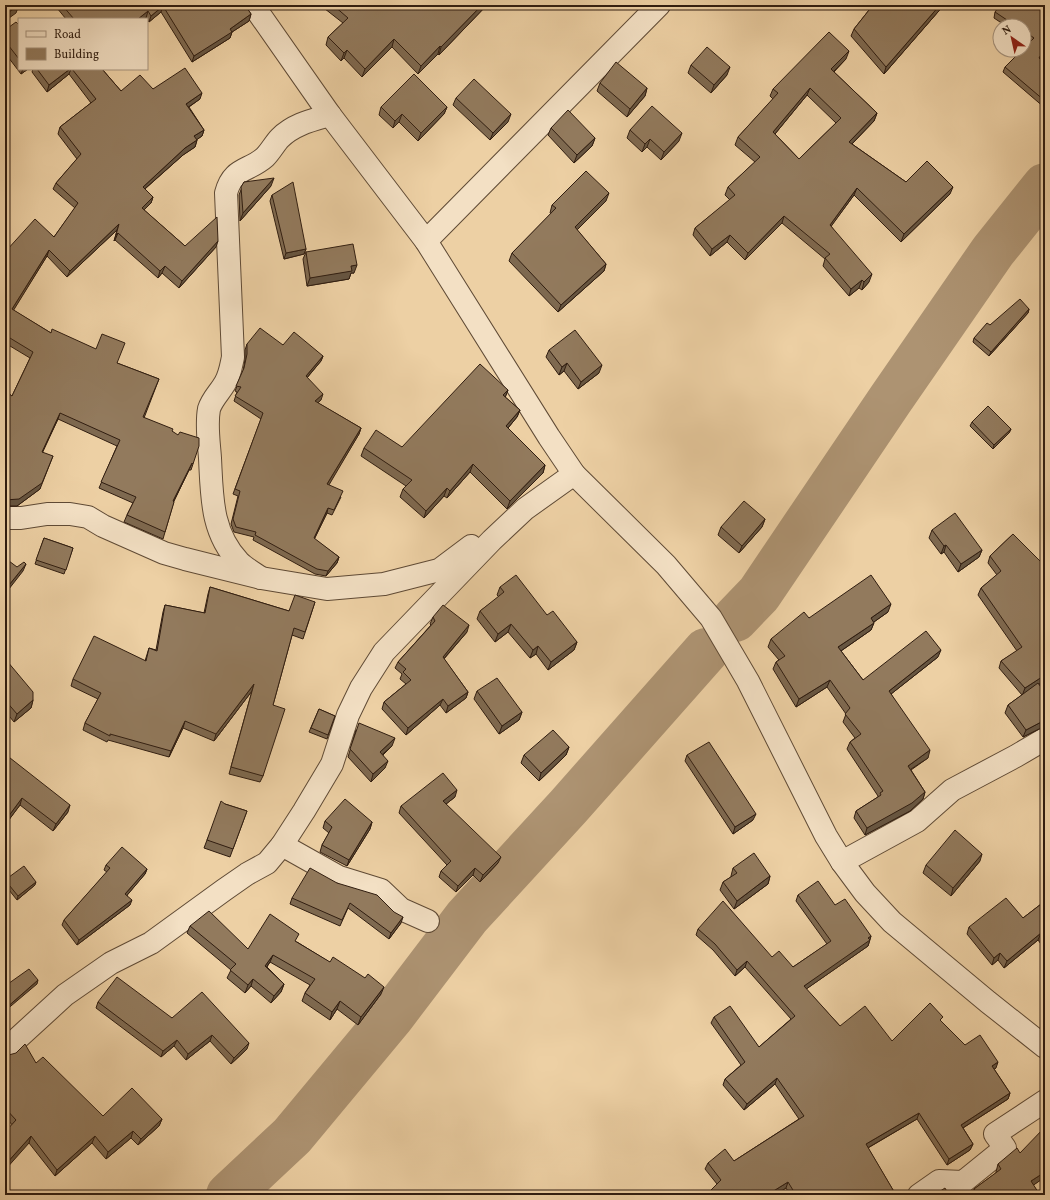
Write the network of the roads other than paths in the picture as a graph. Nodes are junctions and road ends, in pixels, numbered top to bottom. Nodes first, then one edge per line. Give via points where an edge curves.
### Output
1 (659, 5) edge
2 (259, 8) edge
3 (330, 115) junction
4 (426, 241) junction
5 (574, 474) junction
6 (5, 518) edge
7 (492, 540) junction
8 (261, 578) junction
9 (1045, 739) edge
10 (282, 844) junction
11 (842, 862) junction
12 (428, 921) dead end
13 (1045, 1047) edge
14 (5, 1050) edge
15 (1045, 1102) edge
16 (919, 1195) edge

1 - 4 street
2 - 3 street
3 - 4 street
3 - 8 street via 288,130 265,157 232,177 226,193 233,357 230,373 210,409 208,424 212,498 216,523 227,546 240,562
4 - 5 street
5 - 7 street via 525,509
5 - 11 street via 666,565 711,618 748,681 826,836
6 - 8 street via 47,514 88,517 164,553
7 - 8 street via 478,540 439,570 384,584 327,589
7 - 10 street via 384,652 354,702 332,764
9 - 11 street via 952,790 918,821
10 - 12 street via 340,877 381,890 401,909
10 - 14 street via 267,863 247,874 151,943 111,963 65,996
11 - 13 street via 865,893 892,922
15 - 16 street via 995,1134 1005,1148 963,1182 939,1181

